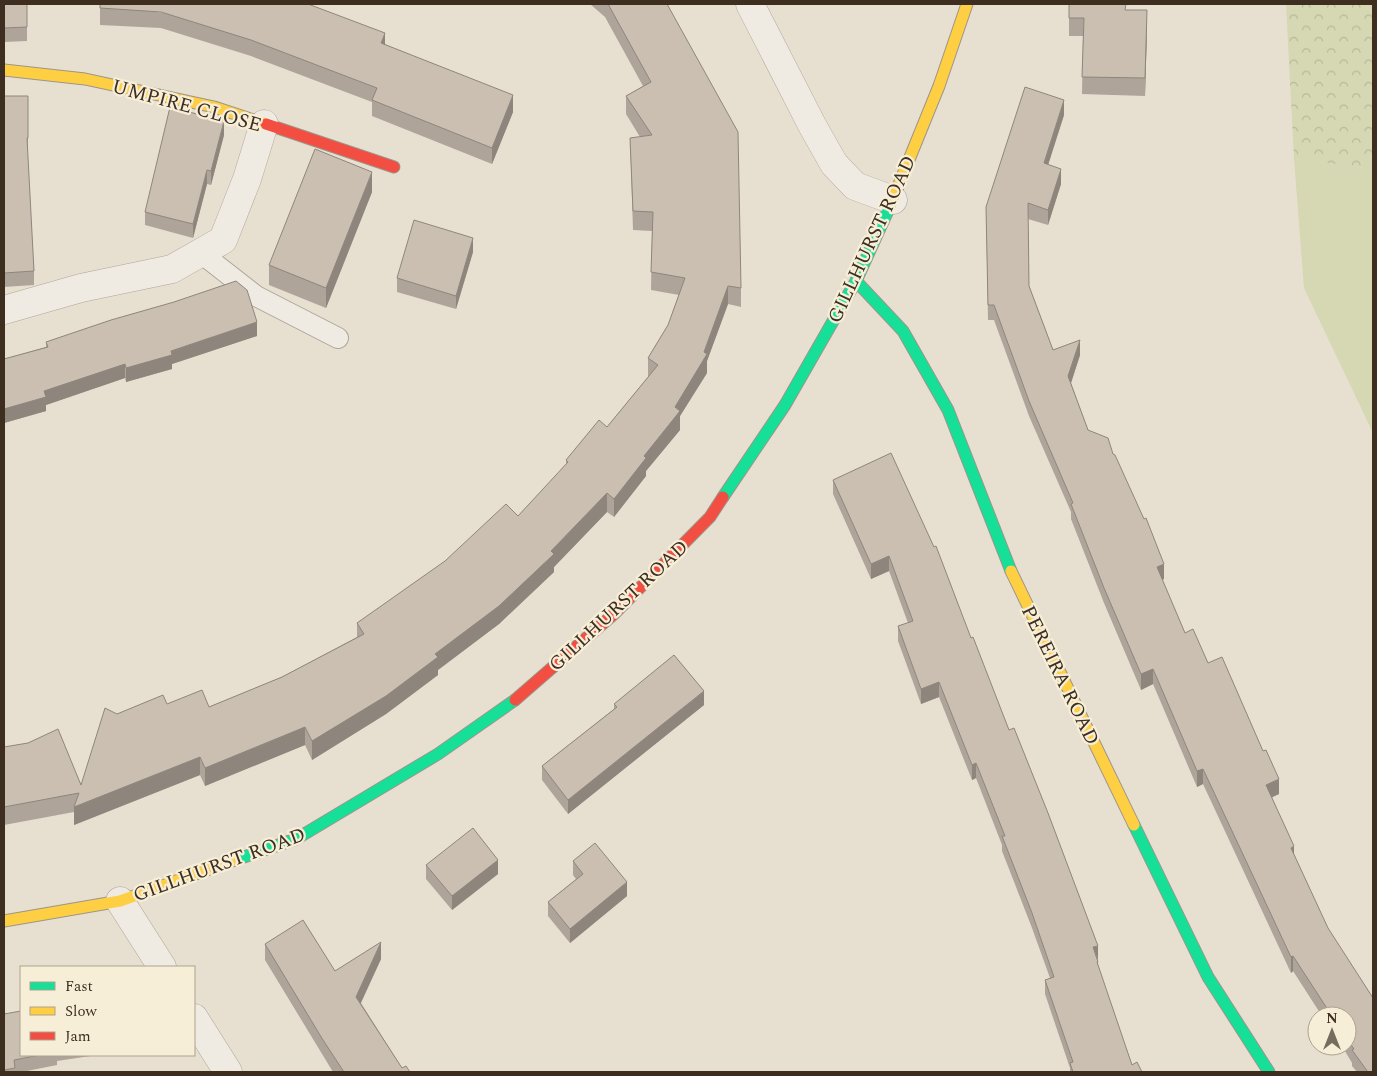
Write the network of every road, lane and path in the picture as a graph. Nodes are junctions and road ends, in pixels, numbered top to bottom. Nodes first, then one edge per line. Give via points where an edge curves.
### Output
1 (750, 4) edge
2 (967, 4) edge
3 (4, 70) edge
4 (264, 124) junction
5 (394, 167) dead end
6 (893, 200) junction
7 (201, 252) junction
8 (856, 281) junction
9 (4, 310) edge
10 (338, 338) dead end
11 (120, 901) junction
12 (4, 922) edge
13 (161, 966) edge
14 (195, 1020) edge
15 (228, 1072) edge
16 (1269, 1072) edge

1 - 6 street via 834,164 855,186
2 - 6 street, GILLHURST ROAD
3 - 4 street, UMPIRE CLOSE via 85,79 214,107
4 - 5 street, UMPIRE CLOSE
4 - 7 street via 223,240
6 - 8 street, GILLHURST ROAD
7 - 9 street via 172,269 82,288
7 - 10 lane via 256,296
8 - 11 street, GILLHURST ROAD via 785,406 710,517 615,613 512,702 438,754 296,839
8 - 16 street, PEREIRA ROAD via 903,331 948,410 1010,570 1208,977
11 - 12 street, GILLHURST ROAD
11 - 13 street
14 - 15 street

